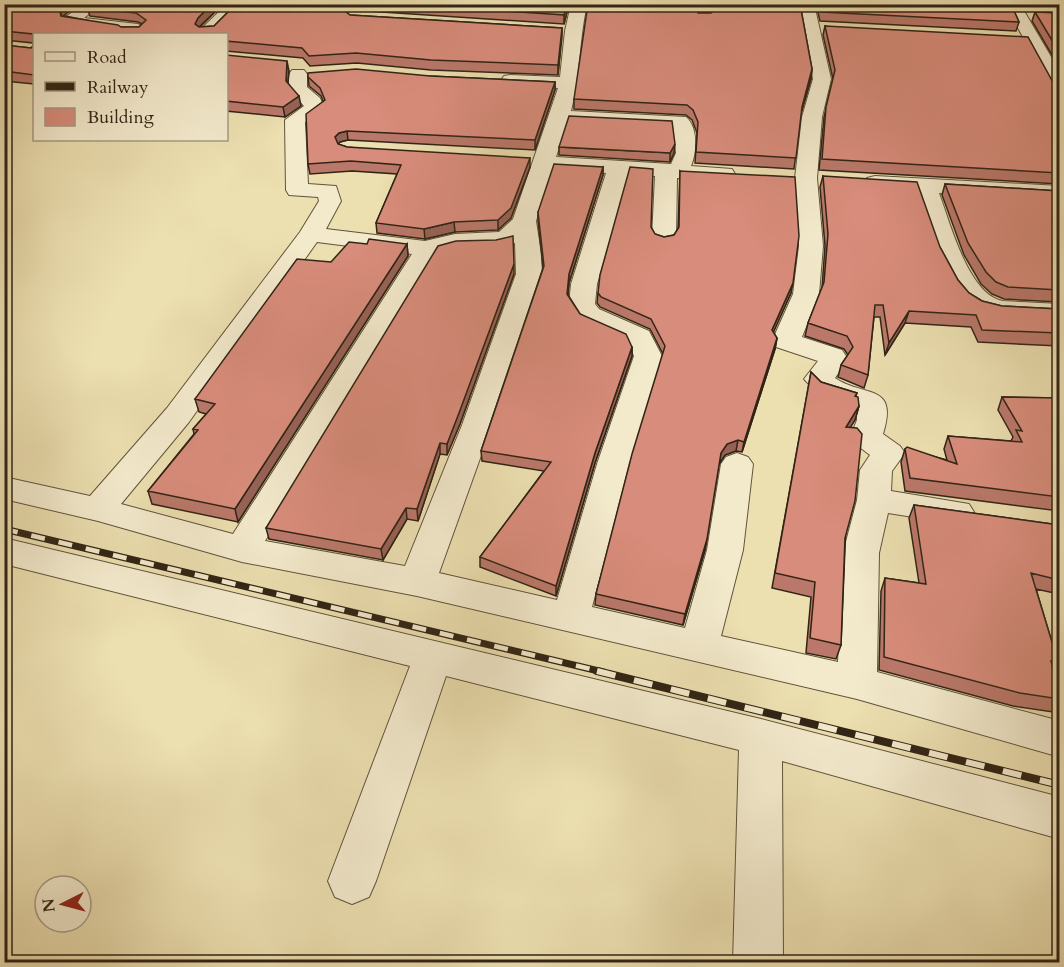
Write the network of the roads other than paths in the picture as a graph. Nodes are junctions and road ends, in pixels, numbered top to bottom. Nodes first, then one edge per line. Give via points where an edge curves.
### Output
1 (94, 4) edge
2 (237, 4) edge
3 (579, 4) edge
4 (806, 4) edge
5 (1015, 9) edge
6 (1039, 14) edge
7 (207, 32) edge
8 (132, 33) edge
9 (1008, 37) edge
10 (1036, 46) junction
11 (1059, 54) edge
12 (300, 70) dead end
13 (489, 80) edge
14 (569, 84) junction
15 (1059, 89) edge
16 (559, 116) junction
17 (522, 158) edge
18 (544, 161) junction
19 (619, 167) junction
20 (672, 171) junction
21 (748, 175) edge
22 (858, 182) edge
23 (924, 186) junction
24 (1059, 193) edge
25 (524, 221) junction
26 (311, 234) junction
27 (664, 237) edge
28 (428, 249) junction
29 (1059, 312) edge
30 (737, 464) dead end
31 (4, 488) edge
32 (874, 500) junction
33 (99, 509) junction
34 (986, 516) edge
35 (242, 549) junction
36 (4, 550) edge
37 (417, 582) junction
38 (570, 618) junction
39 (699, 647) junction
40 (433, 657) junction
41 (857, 683) junction
42 (761, 737) junction
43 (1059, 739) edge
44 (1059, 818) edge
45 (352, 881) dead end
46 (758, 963) edge

1 - 8 street via 72,21 138,29
2 - 7 street
3 - 14 street via 568,30
4 - 32 street via 818,28 822,80 812,117 805,178 811,246 806,294 786,342 831,356 834,359 820,382 834,391 871,402 872,420 867,435 889,453 876,470
5 - 6 street
5 - 10 street
9 - 10 street
10 - 11 street
10 - 15 street
12 - 26 street via 298,89 314,102 314,108 296,120 297,190 328,191 330,201
13 - 14 street
14 - 16 street
16 - 18 street
16 - 20 street via 679,121 686,153
17 - 18 street
18 - 19 street
18 - 25 street
19 - 20 street
19 - 38 street via 584,284 582,304 590,315 639,337 648,356
20 - 21 street
20 - 27 street
22 - 23 street
23 - 24 street
23 - 29 street via 960,277 973,298 993,307
25 - 28 street via 506,239 450,242
25 - 37 street via 529,274
26 - 28 street
26 - 33 street via 178,415
28 - 35 street
30 - 39 street via 725,550
31 - 33 street
32 - 34 street
32 - 41 street via 861,552
33 - 35 street
35 - 37 street
36 - 40 street
37 - 38 street
38 - 39 street
39 - 41 street
40 - 42 street
40 - 45 street
41 - 43 street
42 - 44 street
42 - 46 street

